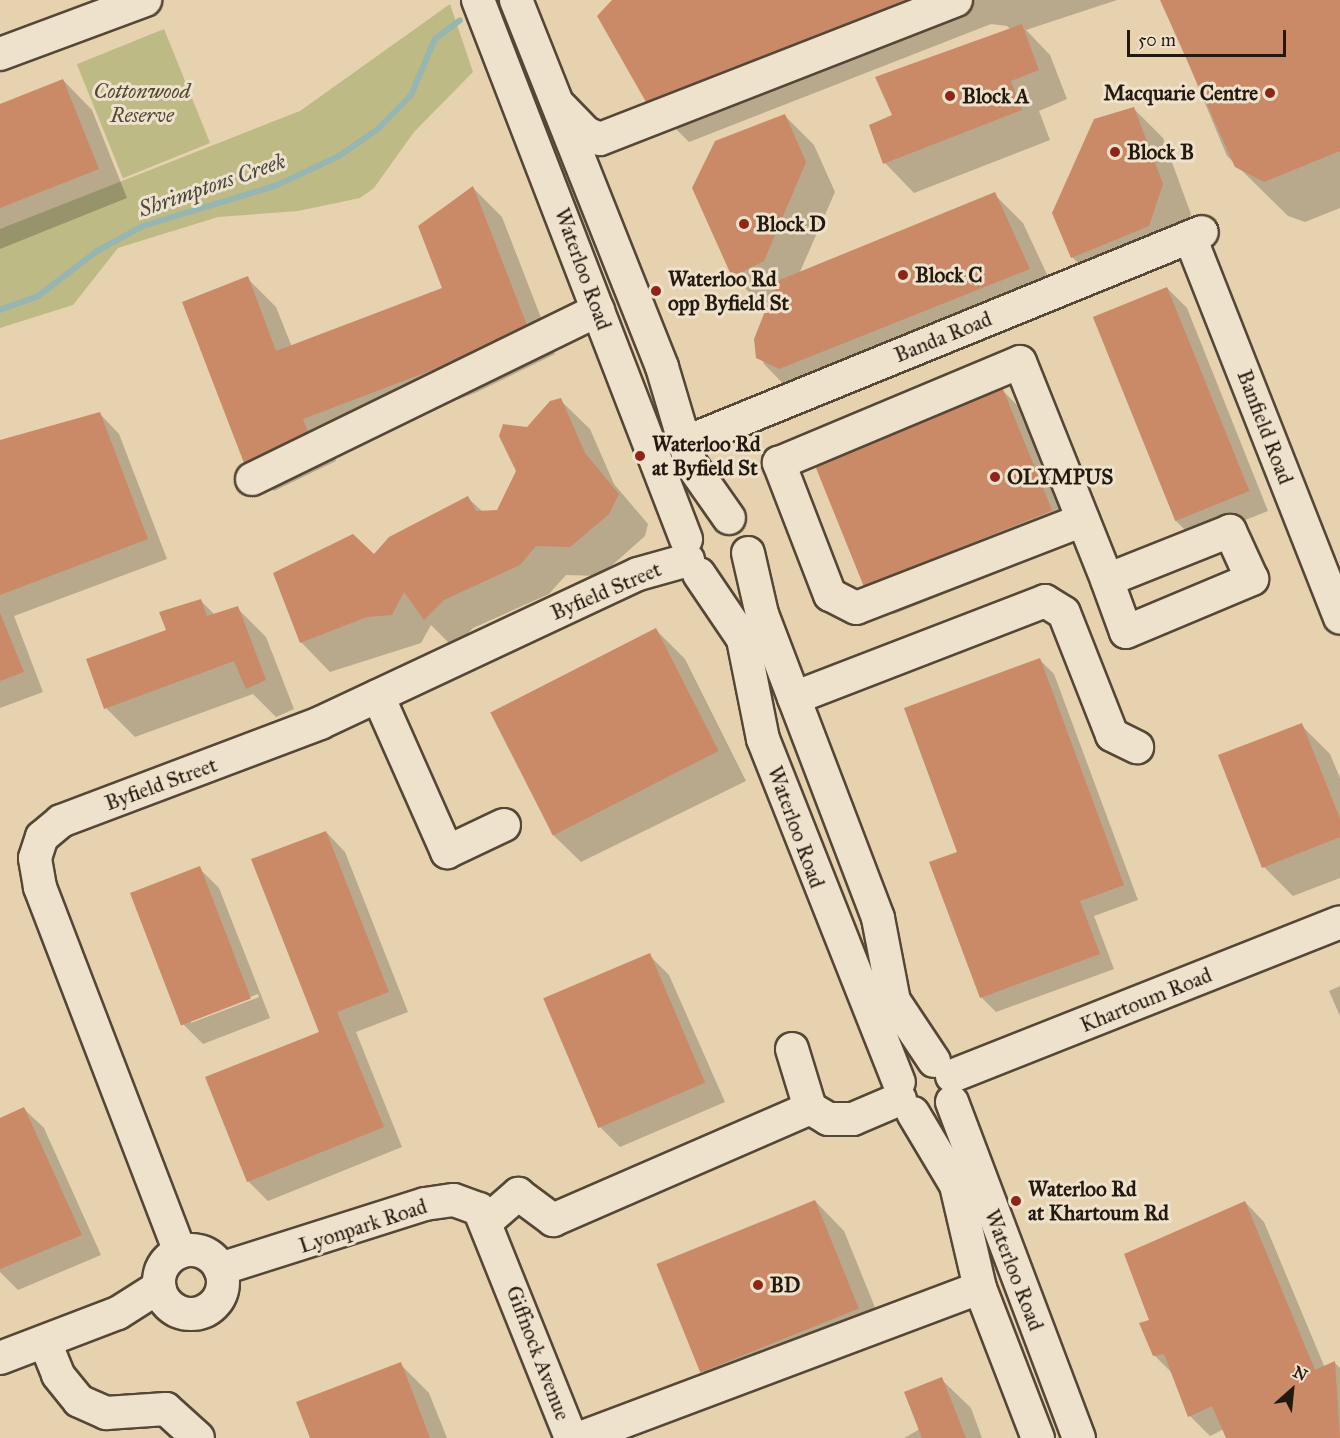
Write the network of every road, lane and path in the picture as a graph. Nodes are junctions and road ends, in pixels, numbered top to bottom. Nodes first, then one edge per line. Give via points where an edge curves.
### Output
1 (145, 0) edge
2 (480, 0) edge
3 (956, 0) edge
4 (527, 6) edge
5 (491, 30) junction
6 (0, 54) edge
7 (556, 102) junction
8 (600, 139) junction
9 (584, 172) junction
10 (1196, 235) joint
11 (598, 310) junction
12 (684, 443) junction
13 (252, 479) dead end
14 (729, 518) junction
15 (1083, 520) junction
16 (748, 553) junction
17 (691, 558) junction
18 (1107, 580) junction
19 (1340, 617) edge
20 (378, 696) junction
21 (794, 698) junction
22 (1137, 747) dead end
23 (504, 825) dead end
24 (1340, 922) edge
25 (792, 1049) dead end
26 (946, 1079) junction
27 (904, 1098) junction
28 (810, 1108) junction
29 (486, 1222) junction
30 (180, 1252) junction
31 (505, 1268) joint
32 (220, 1269) junction
33 (159, 1287) junction
34 (980, 1288) junction
35 (45, 1342) junction
36 (0, 1358) edge
37 (198, 1438) edge
38 (571, 1438) edge
39 (580, 1438) edge
40 (1038, 1438) edge
41 (1079, 1438) edge

1 - 6 street
2 - 5 street, Waterloo Road
3 - 8 street
4 - 5 street
4 - 7 street, Waterloo Road
5 - 11 street, Waterloo Road
7 - 8 street via 586,133
7 - 9 street, Waterloo Road
8 - 9 street
9 - 12 street, Waterloo Road via 662,367
10 - 12 street, Banda Road
10 - 19 street, Banfield Road
11 - 13 street
11 - 17 street, Waterloo Road
12 - 14 street, Waterloo Road via 702,485
14 - 16 street via 746,535
14 - 17 street via 707,517
15 - 15 street via 1020,362 779,463 830,595 856,608
15 - 18 street
16 - 17 street via 729,577
16 - 21 street, Waterloo Road via 762,614
17 - 20 street, Byfield Street via 638,574
17 - 27 street, Waterloo Road via 743,639 767,750
18 - 18 street via 1126,632 1252,579 1230,531
20 - 23 street via 447,852
20 - 30 street, Byfield Street via 61,821 42,837 35,858 40,887
21 - 22 street via 1046,602 1064,613 1112,735
21 - 26 street, Waterloo Road via 879,918 894,1001
24 - 26 street, Khartoum Road
25 - 28 street
26 - 27 street via 909,1066
26 - 27 street via 939,1114
26 - 41 street, Waterloo Road
27 - 28 street via 853,1119 828,1119
27 - 34 street, Waterloo Road via 956,1185
28 - 29 street via 553,1220 518,1194
29 - 31 street, Lyonpark Road
29 - 32 street, Lyonpark Road via 479,1209 454,1200 425,1204
30 - 32 street via 207,1255
30 - 33 street via 163,1266
31 - 38 street, Giffnock Avenue
32 - 33 street via 217,1300 200,1313 169,1306
33 - 35 street via 118,1313
34 - 39 street
34 - 40 street, Waterloo Road
35 - 36 street
35 - 37 street via 58,1375 80,1401 106,1413 166,1409

